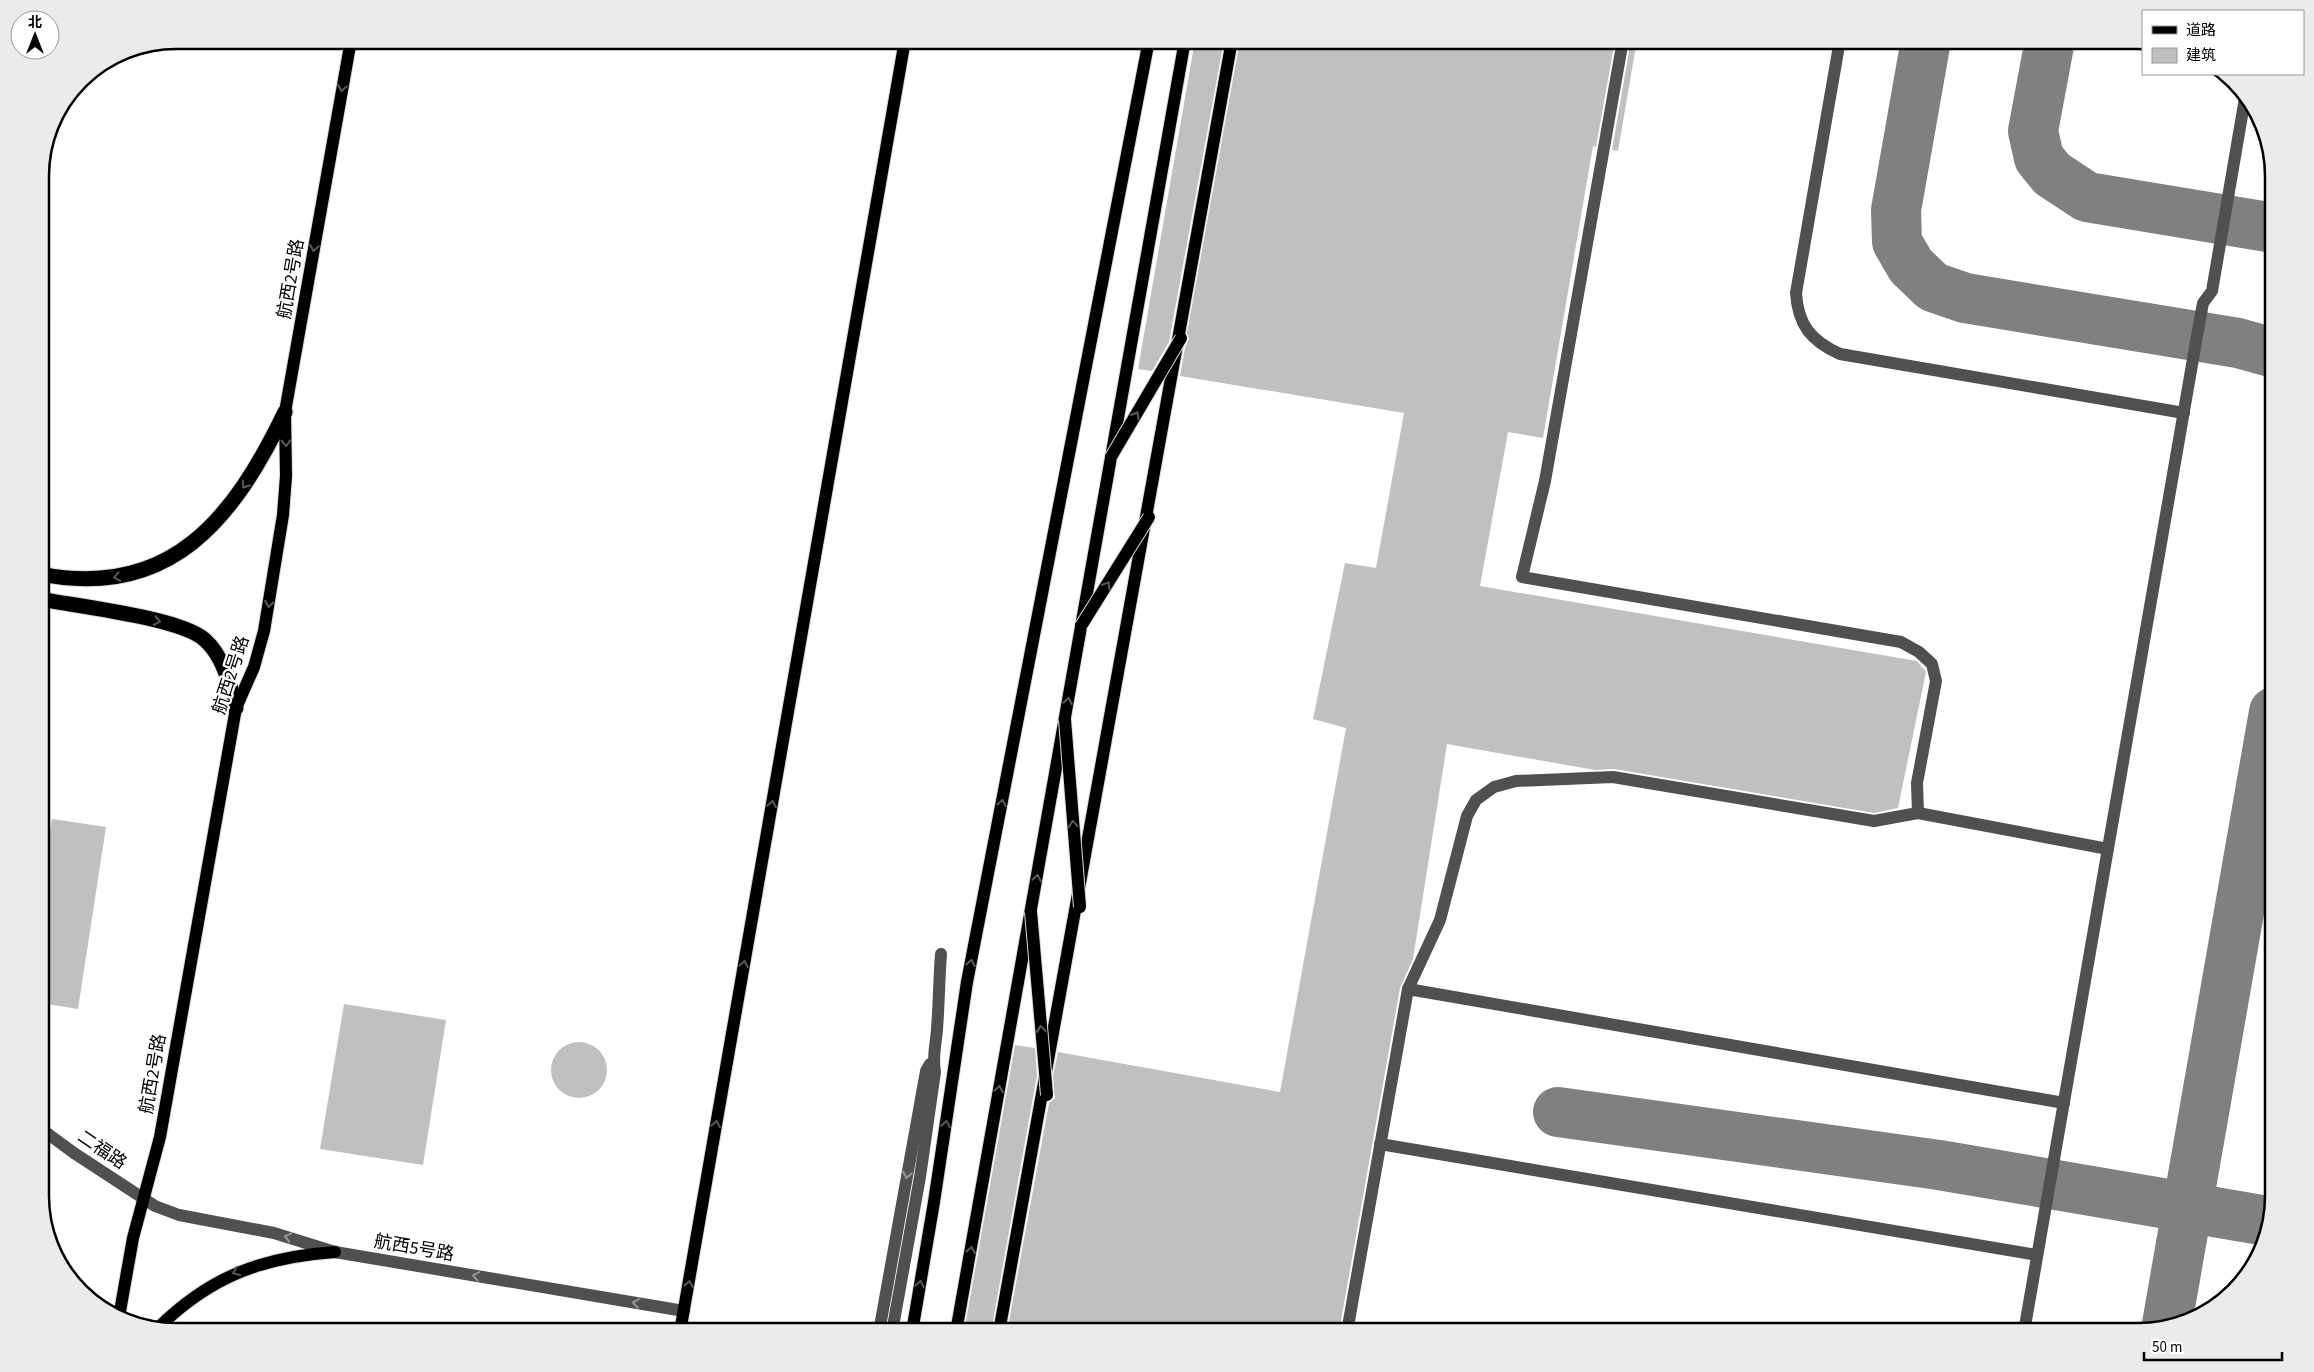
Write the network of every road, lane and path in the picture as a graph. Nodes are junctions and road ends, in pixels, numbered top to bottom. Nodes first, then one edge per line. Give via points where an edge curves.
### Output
1 (349, 49) edge
2 (903, 49) edge
3 (1147, 49) edge
4 (1183, 49) edge
5 (1231, 49) edge
6 (1231, 49) edge
7 (1621, 49) edge
8 (1838, 49) edge
9 (2244, 107) edge
10 (1181, 338) junction
11 (285, 412) junction
12 (2184, 413) junction
13 (1111, 457) junction
14 (1149, 517) junction
15 (49, 576) edge
16 (49, 601) edge
17 (1081, 626) junction
18 (236, 708) junction
19 (1065, 720) junction
20 (1918, 813) junction
21 (2108, 849) junction
22 (1080, 907) junction
23 (1031, 912) junction
24 (941, 954) dead end
25 (1408, 989) junction
26 (933, 1059) junction
27 (1046, 1095) junction
28 (2064, 1103) junction
29 (49, 1135) edge
30 (1380, 1144) junction
31 (145, 1199) junction
32 (335, 1252) junction
33 (2037, 1255) junction
34 (120, 1310) edge
35 (684, 1311) junction
36 (164, 1322) edge
37 (682, 1323) edge
38 (881, 1323) edge
39 (894, 1323) edge
40 (914, 1323) edge
41 (958, 1323) edge
42 (1001, 1323) edge
43 (1007, 1323) edge
44 (1349, 1323) edge
45 (2026, 1323) edge

1 -> 11 main road, 航西2号路
35 -> 2 main road
40 -> 3 main road via 968,982
4 - 13 main road
5 - 10 main road
6 - 42 main road
7 - 20 street via 1546,481 1522,577 1901,642 1919,652 1932,664 1936,681 1918,783
8 - 12 street via 1796,293 1797,311 1806,329 1822,346 1840,354
9 - 12 street via 2212,290 2203,303
13 -> 10 main road, bridge
10 - 14 main road, bridge
11 -> 15 highway via 264,455 237,497 210,527 175,555 138,572 100,580 80,581
11 -> 18 main road, 航西2号路 via 285,496 272,583 260,648
12 - 21 street
13 - 17 main road, bridge
17 -> 14 main road, bridge
14 - 22 main road, bridge
16 -> 18 highway via 162,622 198,634 220,660
19 -> 17 main road
18 - 31 main road, 航西2号路 via 160,1137
22 -> 19 main road, bridge
23 -> 19 main road, bridge
20 - 21 street
20 - 25 street via 1874,821 1613,778 1516,781 1494,787 1476,800 1467,816 1440,920
21 - 28 street
22 - 27 main road, bridge
27 -> 23 main road, bridge
41 -> 23 main road, bridge
24 - 26 street
25 - 28 street
25 - 30 street
26 -> 38 street via 926,1071
26 - 39 street via 935,1072 920,1177
27 - 43 main road
28 - 33 street
29 - 31 street, 二福路
30 - 33 street
30 - 44 street
32 -> 31 street, 航西5号路 via 274,1233 179,1216
31 - 34 main road, 航西2号路
35 -> 32 street, 航西5号路
32 -> 36 main road via 282,1258 238,1271 208,1287
33 - 45 street
35 - 37 main road

